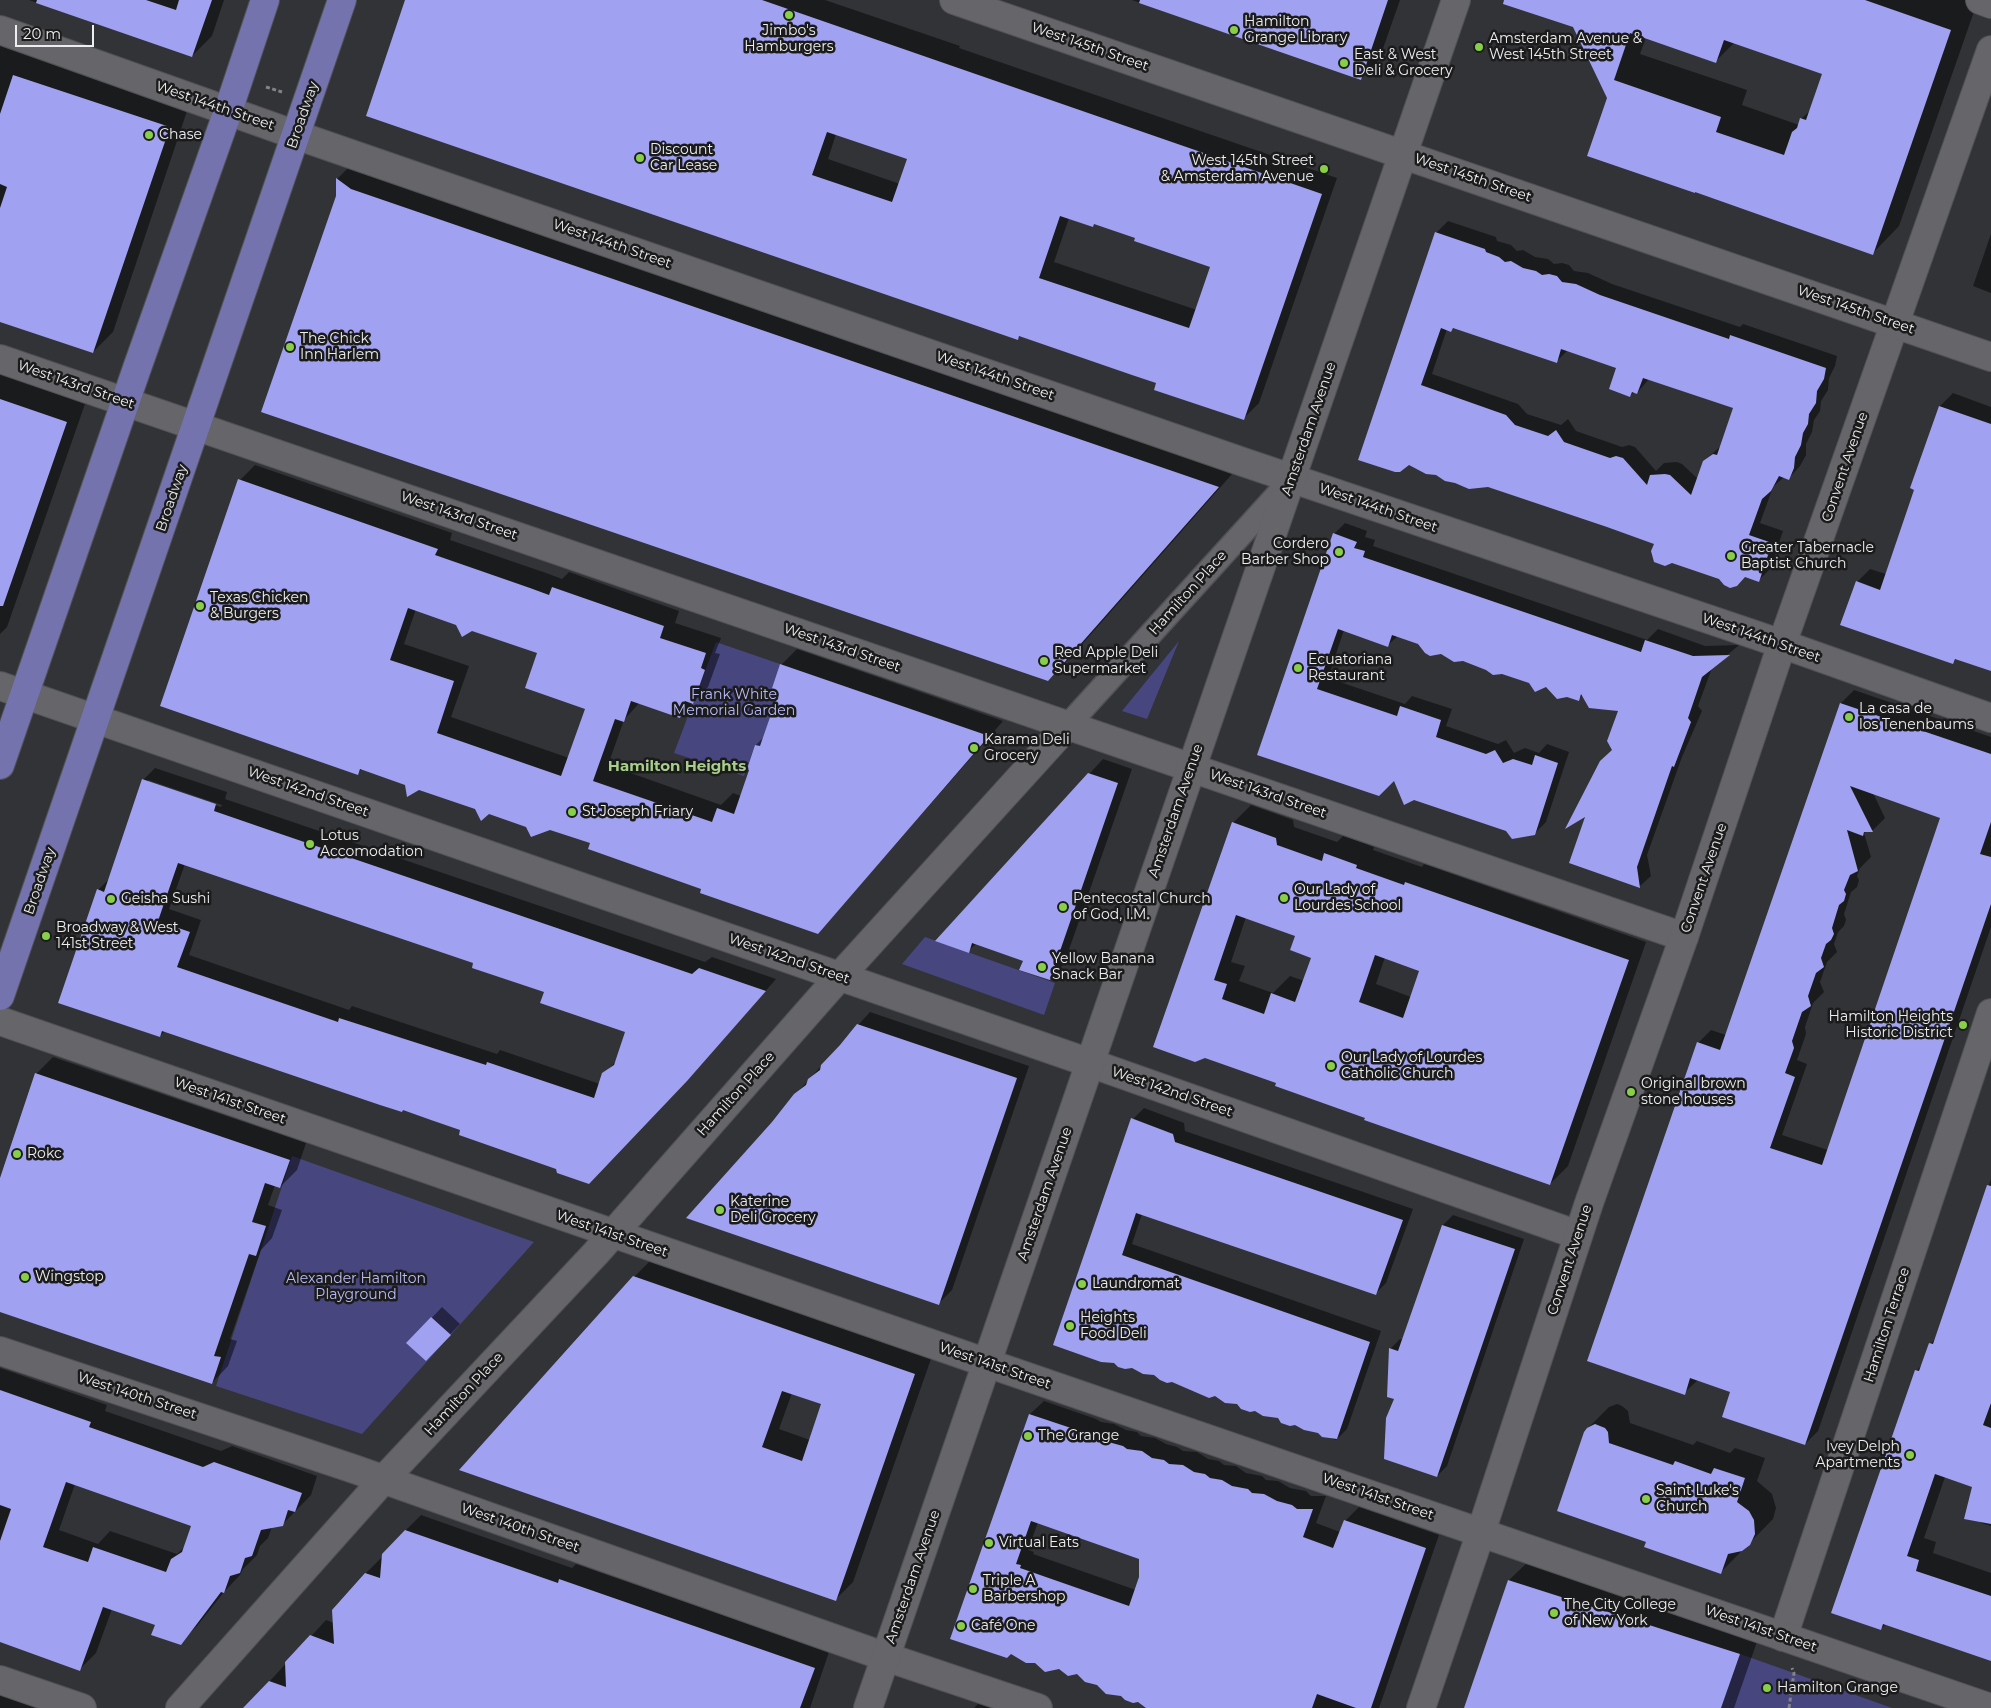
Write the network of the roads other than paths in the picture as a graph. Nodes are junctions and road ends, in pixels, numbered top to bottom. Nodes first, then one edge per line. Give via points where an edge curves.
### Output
1 (265, 0) edge
2 (342, 0) edge
3 (954, 0) edge
4 (1456, 0) edge
5 (1980, 0) edge
6 (1991, 4) edge
7 (0, 30) edge
8 (1991, 50) edge
9 (228, 111) junction
10 (296, 135) junction
11 (1402, 154) junction
12 (1895, 324) junction
13 (1991, 357) edge
14 (0, 359) edge
15 (126, 402) junction
16 (196, 426) junction
17 (1292, 479) junction
18 (1782, 644) junction
19 (12, 690) edge
20 (96, 718) junction
21 (1991, 718) edge
22 (1068, 726) junction
23 (0, 765) edge
24 (1190, 768) junction
25 (1684, 937) junction
26 (840, 976) junction
27 (0, 996) edge
28 (1991, 1013) edge
29 (0, 1021) edge
30 (1090, 1063) junction
31 (613, 1234) junction
32 (1578, 1235) junction
33 (0, 1351) edge
34 (987, 1363) junction
35 (384, 1479) junction
36 (1481, 1532) junction
37 (1783, 1637) junction
38 (886, 1657) junction
39 (0, 1680) edge
40 (82, 1708) edge
41 (180, 1708) edge
42 (868, 1708) edge
43 (1038, 1708) edge
44 (1421, 1708) edge
45 (1991, 1708) edge

1 - 9 main road
2 - 10 main road, Broadway
3 - 11 street, West 145th Street
4 - 11 street, Amsterdam Avenue
5 - 6 street
7 - 9 street, West 144th Street
8 - 12 street, Convent Avenue
9 - 10 street, West 144th Street
9 - 15 main road
10 - 16 main road, Broadway
10 - 17 street, West 144th Street
11 - 12 street, West 145th Street
11 - 17 street, Amsterdam Avenue
12 - 13 street, West 145th Street
12 - 18 street, Convent Avenue
14 - 15 street, West 143rd Street
15 - 16 street, West 143rd Street
15 - 19 main road
16 - 20 main road, Broadway
16 - 22 street, West 143rd Street
17 - 18 street, West 144th Street
17 - 22 street, Hamilton Place
17 - 24 street, Amsterdam Avenue
18 - 21 street, West 144th Street
18 - 25 street, Convent Avenue
19 - 20 street, West 142nd Street
19 - 23 main road
20 - 26 street, West 142nd Street
20 - 27 main road, Broadway
22 - 24 street, West 143rd Street
22 - 26 street, Hamilton Place
24 - 25 street, West 143rd Street
24 - 30 street, Amsterdam Avenue
25 - 32 street, Convent Avenue
26 - 30 street, West 142nd Street
26 - 31 street, Hamilton Place
28 - 37 street, Hamilton Terrace
29 - 31 street, West 141st Street
30 - 32 street, West 142nd Street
30 - 34 street, Amsterdam Avenue
31 - 34 street, West 141st Street
31 - 35 street, Hamilton Place
32 - 36 street, Convent Avenue
33 - 35 street, West 140th Street
34 - 36 street, West 141st Street
34 - 38 street, Amsterdam Avenue
35 - 38 street, West 140th Street
35 - 41 street, Hamilton Place
36 - 37 street, West 141st Street
36 - 44 street, Convent Avenue
37 - 45 street, West 141st Street
38 - 42 street, Amsterdam Avenue
38 - 43 street, West 140th Street
39 - 40 street

